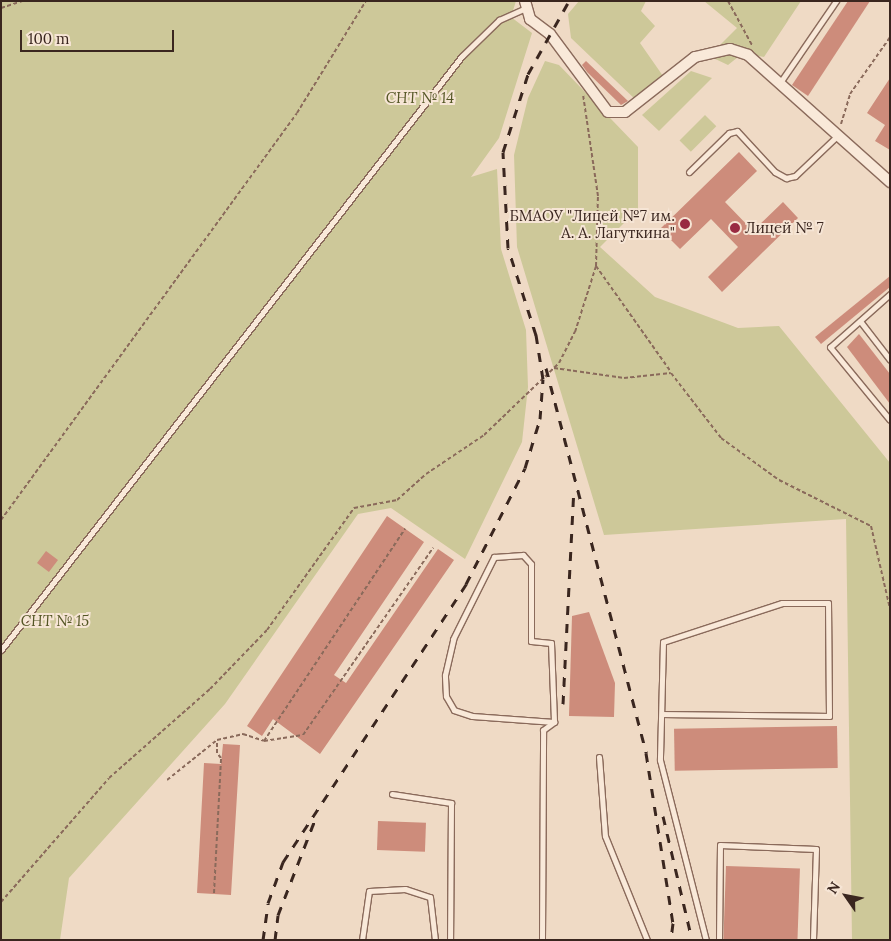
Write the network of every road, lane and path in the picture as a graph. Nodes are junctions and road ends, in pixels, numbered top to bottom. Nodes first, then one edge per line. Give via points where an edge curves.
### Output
1 (23, 1) edge
2 (366, 1) edge
3 (728, 1) edge
4 (836, 1) edge
5 (526, 5) edge
6 (1, 8) edge
7 (890, 37) edge
8 (754, 50) dead end
9 (581, 78) junction
10 (778, 87) junction
11 (838, 134) junction
12 (689, 172) dead end
13 (890, 182) edge
14 (596, 266) junction
15 (890, 294) edge
16 (860, 321) junction
17 (890, 360) edge
18 (554, 368) junction
19 (671, 373) junction
20 (890, 420) edge
21 (1, 520) edge
22 (405, 530) dead end
23 (434, 548) dead end
24 (890, 610) edge
25 (1, 650) edge
26 (663, 714) junction
27 (554, 722) junction
28 (217, 740) junction
29 (264, 741) junction
30 (599, 757) dead end
31 (167, 780) dead end
32 (392, 794) dead end
33 (214, 893) dead end
34 (1, 902) edge
35 (362, 940) edge
36 (436, 940) edge
37 (450, 940) edge
38 (542, 940) edge
39 (647, 940) edge
40 (706, 940) edge
41 (719, 940) edge
42 (814, 940) edge

1 - 6 path
2 - 21 path via 297,114
3 - 8 path
4 - 10 lane
5 - 9 street via 530,19 550,34
5 - 25 lane via 498,20 462,56
7 - 11 path via 850,94
9 - 10 street via 608,112 625,112 694,55 730,49 748,56
9 - 14 path via 598,196
10 - 11 street
11 - 12 lane via 795,176 786,178 775,172 738,131 729,133
11 - 13 street
14 - 18 path via 575,332
14 - 19 path
15 - 16 lane
16 - 17 lane
16 - 20 lane via 830,347
18 - 19 path via 624,378
18 - 34 path via 484,435 426,474 397,500 354,508 267,630 210,689 109,778
19 - 24 path via 721,438 779,480 871,526
22 - 29 path
23 - 29 path via 303,735
26 - 26 lane via 663,642 782,603 828,603 829,716
26 - 40 lane via 660,760
27 - 27 lane via 551,643 531,641 531,564 523,555 494,557 453,639 446,696 454,710 472,716
27 - 38 lane via 543,730
28 - 29 path via 243,734
28 - 31 path
28 - 33 path via 217,753 222,758
30 - 39 lane via 606,836
32 - 37 lane via 451,803
35 - 36 lane via 369,891 405,889 430,897
41 - 42 lane via 720,845 816,849

